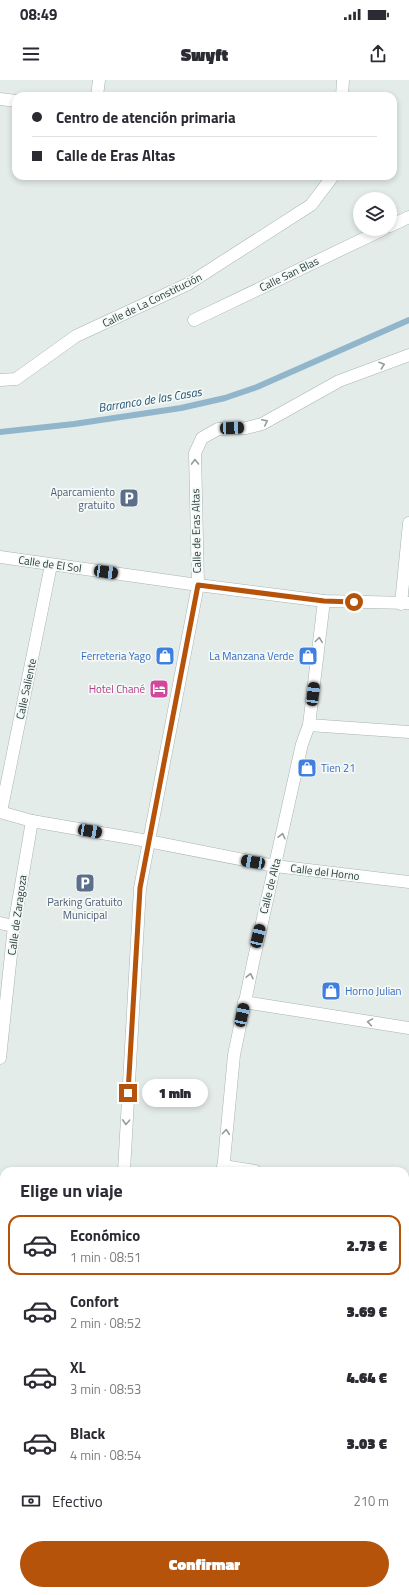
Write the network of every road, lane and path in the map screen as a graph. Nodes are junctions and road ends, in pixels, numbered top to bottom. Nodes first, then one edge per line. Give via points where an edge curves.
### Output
1 (99, 80) edge
2 (343, 80) edge
3 (98, 92) edge
4 (342, 92) edge
5 (0, 99) edge
6 (12, 100) edge
7 (329, 180) edge
8 (409, 217) edge
9 (397, 223) edge
10 (369, 236) edge
11 (194, 320) dead end
12 (409, 355) edge
13 (0, 380) edge
14 (409, 523) edge
15 (408, 541) edge
16 (0, 557) edge
17 (51, 565) junction
18 (198, 585) junction
19 (324, 601) junction
20 (405, 603) edge
21 (309, 725) junction
22 (409, 732) edge
23 (0, 812) edge
24 (32, 821) junction
25 (148, 841) junction
26 (275, 866) junction
27 (409, 882) edge
28 (0, 923) edge
29 (14, 926) junction
30 (244, 1002) junction
31 (409, 1028) edge
32 (0, 1058) edge
33 (124, 1167) edge
34 (223, 1167) edge

1 - 3 street
2 - 4 street
5 - 6 street
7 - 13 street, Calle de La Constitución via 311,205 188,284 76,336 16,379
8 - 9 street
10 - 11 street, Calle San Blas
18 -> 12 street, Calle de Eras Altas via 195,453 202,438 218,429 246,428 262,424 339,380
14 - 15 street
15 - 20 street
16 - 17 street, Calle de El Sol
17 - 18 street, Calle de El Sol
17 - 23 street, Calle Saliente
18 - 19 street, Calle de El Sol
18 - 25 street, Calle de Eras Altas
19 - 20 street, Calle de El Sol
21 -> 19 street, Calle de Alta
21 - 22 street
26 -> 21 street, Calle de Alta via 302,744
23 - 24 street, Calle del Horno
24 - 25 street, Calle del Horno
24 - 29 street, Calle de Zaragoza
25 - 26 street, Calle del Horno
25 -> 33 street, Calle de Eras Altas via 140,888
26 - 27 street, Calle del Horno
30 -> 26 street, Calle de Alta
28 - 29 street
29 - 32 street, Calle de Zaragoza
31 -> 30 street
34 -> 30 street, Calle de Alta via 234,1055

